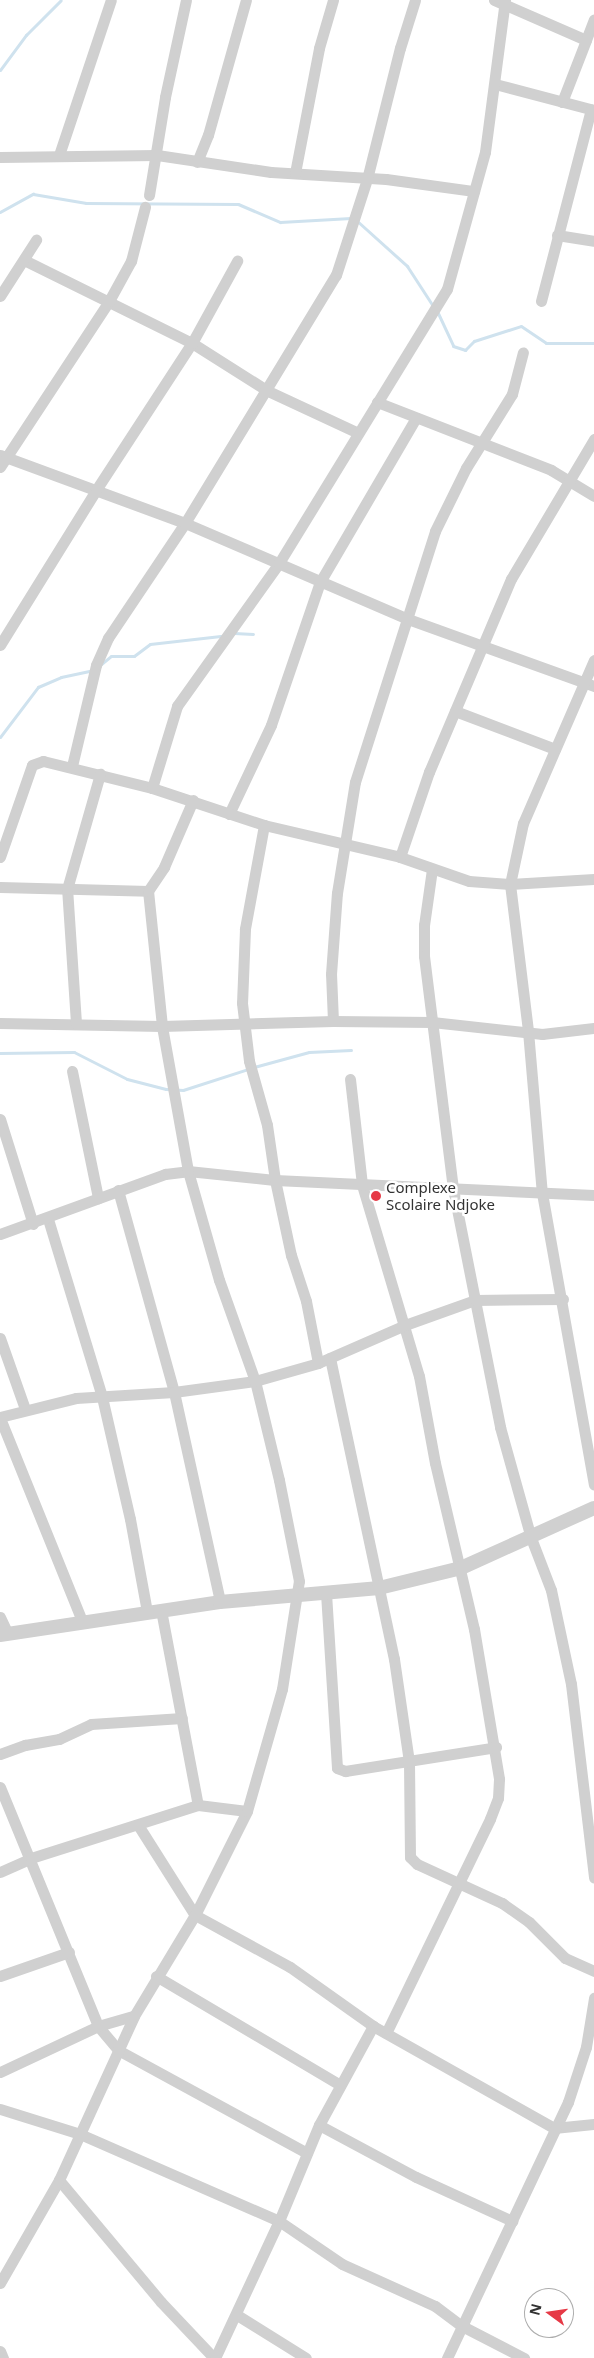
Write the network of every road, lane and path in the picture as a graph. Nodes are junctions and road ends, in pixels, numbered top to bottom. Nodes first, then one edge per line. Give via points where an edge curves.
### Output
1 (111, 0) edge
2 (186, 0) edge
3 (246, 0) edge
4 (333, 0) edge
5 (415, 0) edge
6 (501, 1) edge
7 (594, 19) edge
8 (586, 40) junction
9 (495, 84) junction
10 (562, 102) junction
11 (593, 110) edge
12 (59, 155) junction
13 (157, 155) junction
14 (0, 157) edge
15 (197, 162) junction
16 (295, 173) junction
17 (367, 179) junction
18 (474, 191) junction
19 (149, 195) dead end
20 (145, 207) dead end
21 (557, 235) junction
22 (36, 240) dead end
23 (594, 241) edge
24 (24, 260) junction
25 (237, 261) dead end
26 (0, 296) edge
27 (109, 301) junction
28 (541, 301) dead end
29 (192, 343) junction
30 (523, 352) dead end
31 (268, 391) junction
32 (377, 402) junction
33 (416, 418) junction
34 (358, 432) junction
35 (594, 439) edge
36 (481, 443) junction
37 (2, 460) edge
38 (569, 479) junction
39 (96, 490) junction
40 (594, 496) edge
41 (185, 523) junction
42 (279, 564) junction
43 (320, 582) junction
44 (408, 619) junction
45 (0, 645) edge
46 (484, 646) junction
47 (594, 660) edge
48 (589, 683) edge
49 (455, 711) junction
50 (555, 748) junction
51 (72, 766) junction
52 (100, 774) junction
53 (152, 788) junction
54 (193, 800) junction
55 (229, 814) junction
56 (264, 825) junction
57 (344, 845) junction
58 (0, 857) edge
59 (400, 857) junction
60 (432, 869) junction
61 (594, 879) edge
62 (510, 884) junction
63 (0, 887) edge
64 (67, 889) junction
65 (148, 891) junction
66 (333, 1021) junction
67 (432, 1022) junction
68 (0, 1023) edge
69 (76, 1023) junction
70 (245, 1024) junction
71 (162, 1026) junction
72 (594, 1028) edge
73 (528, 1030) junction
74 (72, 1071) dead end
75 (350, 1079) dead end
76 (0, 1119) edge
77 (188, 1171) junction
78 (275, 1180) junction
79 (362, 1184) junction
80 (453, 1189) junction
81 (118, 1190) junction
82 (542, 1193) junction
83 (594, 1195) edge
84 (98, 1198) junction
85 (48, 1219) junction
86 (33, 1224) junction
87 (0, 1234) edge
88 (563, 1299) junction
89 (475, 1300) junction
90 (405, 1325) junction
91 (1, 1342) edge
92 (330, 1358) junction
93 (318, 1364) junction
94 (255, 1381) junction
95 (174, 1392) junction
96 (102, 1397) junction
97 (25, 1409) junction
98 (0, 1417) edge
99 (594, 1484) edge
100 (594, 1508) edge
101 (531, 1538) junction
102 (462, 1568) junction
103 (378, 1588) junction
104 (295, 1593) junction
105 (326, 1593) junction
106 (220, 1602) junction
107 (161, 1610) junction
108 (147, 1612) junction
109 (0, 1617) edge
110 (82, 1621) junction
111 (4, 1633) edge
112 (182, 1718) junction
113 (496, 1747) junction
114 (0, 1754) edge
115 (409, 1762) junction
116 (0, 1787) edge
117 (198, 1805) junction
118 (247, 1811) junction
119 (138, 1825) junction
120 (31, 1858) junction
121 (0, 1872) edge
122 (594, 1878) edge
123 (458, 1880) junction
124 (195, 1915) junction
125 (69, 1952) junction
126 (594, 1970) edge
127 (0, 1976) edge
128 (156, 1976) junction
129 (594, 1998) edge
130 (134, 2016) junction
131 (98, 2026) junction
132 (374, 2026) junction
133 (386, 2032) junction
134 (118, 2050) junction
135 (0, 2072) edge
136 (340, 2085) junction
137 (0, 2109) edge
138 (594, 2124) edge
139 (319, 2125) junction
140 (554, 2128) junction
141 (80, 2134) junction
142 (307, 2153) junction
143 (59, 2180) junction
144 (279, 2221) junction
145 (512, 2221) junction
146 (0, 2283) edge
147 (237, 2315) junction
148 (462, 2326) junction
149 (0, 2351) edge
150 (3, 2358) edge
151 (215, 2358) edge
152 (306, 2358) edge
153 (446, 2358) edge
154 (524, 2358) edge

1 - 12 street
2 - 13 street via 165,96
3 - 15 street via 208,135
4 - 16 street via 319,48
5 - 17 street
6 - 8 street
6 - 9 street
7 - 8 street
8 - 10 street
9 - 10 street
9 - 18 street via 485,152
10 - 11 street
11 - 21 street
12 - 13 street
12 - 14 street
13 - 15 street
13 - 19 street
15 - 16 street
16 - 17 street
17 - 18 street
17 - 31 street via 336,275
18 - 32 street via 448,289
20 - 27 street via 131,261
21 - 23 street
21 - 28 street
22 - 24 street
24 - 26 street
24 - 27 street
25 - 29 street
27 - 29 street
27 - 37 street
29 - 31 street
29 - 39 street
30 - 36 street via 512,394
31 - 34 street
31 - 41 street
32 - 33 street
32 - 34 street
33 - 36 street
33 - 43 street
34 - 42 street
35 - 38 street
36 - 38 street
36 - 44 street via 436,532
37 - 39 street
38 - 40 street
38 - 46 street via 511,579
39 - 41 street
39 - 45 street
41 - 42 street
41 - 51 street via 108,638 96,665
42 - 43 street
42 - 53 street via 177,706
43 - 44 street
43 - 55 street via 271,725
44 - 46 street
44 - 57 street via 355,782
46 - 48 street
46 - 49 street
47 - 48 street
48 - 50 street
49 - 50 street
49 - 59 street via 429,772
50 - 62 street via 522,822
51 - 52 street
51 - 58 street via 43,761 32,765
52 - 53 street
52 - 64 street
53 - 54 street
54 - 55 street
54 - 65 street via 164,867
55 - 56 street
56 - 57 street
56 - 70 street via 244,929 242,1003
57 - 59 street
57 - 66 street via 331,974
59 - 60 street
60 - 62 street via 469,882
60 - 67 street via 424,925 424,956
61 - 62 street
62 - 73 street
63 - 64 street
64 - 65 street
64 - 69 street
65 - 71 street
66 - 67 street
66 - 70 street
67 - 73 street
67 - 80 street
68 - 69 street
69 - 71 street
70 - 71 street
70 - 78 street via 251,1068 267,1124
71 - 77 street
72 - 73 street via 542,1034
73 - 82 street
74 - 84 street
75 - 79 street
76 - 86 street
77 - 78 street
77 - 81 street via 165,1174
77 - 94 street via 219,1280
78 - 79 street
78 - 93 street via 291,1255 306,1301
79 - 80 street
79 - 90 street
80 - 82 street
80 - 89 street
81 - 84 street
81 - 95 street
82 - 83 street
82 - 88 street
84 - 85 street
85 - 86 street
85 - 96 street
86 - 87 street
88 - 89 street
88 - 99 street
89 - 90 street
89 - 101 street via 500,1427
90 - 92 street
90 - 102 street
91 - 97 street
92 - 93 street
92 - 103 street
93 - 94 street
94 - 95 street
94 - 104 street via 298,1571
95 - 96 street
95 - 106 street
96 - 97 street via 76,1398
96 - 108 street
97 - 98 street
98 - 110 street
100 - 101 street
101 - 102 street
101 - 122 street via 551,1590 571,1684
102 - 103 street
102 - 113 street
103 - 105 street
103 - 115 street via 394,1659
104 - 105 street
104 - 106 street
104 - 118 street via 282,1689
105 - 115 street via 337,1768 345,1771
106 - 107 street
107 - 108 street
107 - 112 street
108 - 110 street
109 - 111 street
110 - 111 street
112 - 114 street via 92,1724 59,1739 25,1745
112 - 117 street
113 - 115 street
113 - 123 street via 498,1798
115 - 123 street via 410,1857 417,1864
116 - 120 street
117 - 118 street
117 - 119 street
118 - 124 street
119 - 120 street
119 - 124 street
120 - 121 street
120 - 125 street
123 - 126 street via 530,1922 565,1958
123 - 133 street
124 - 128 street
124 - 132 street via 290,1967
125 - 127 street
125 - 131 street
128 - 130 street
128 - 136 street
129 - 140 street via 580,2069
130 - 131 street
130 - 134 street
131 - 134 street
131 - 135 street
132 - 133 street
132 - 136 street
133 - 140 street
134 - 141 street
134 - 142 street
136 - 139 street
137 - 141 street
138 - 140 street
139 - 142 street
139 - 145 street via 416,2177
140 - 145 street
141 - 143 street
141 - 144 street
142 - 144 street
143 - 146 street
143 - 151 street via 162,2302
144 - 147 street
144 - 148 street via 342,2264 435,2306
145 - 148 street
147 - 151 street
147 - 152 street
148 - 153 street
148 - 154 street
149 - 150 street

